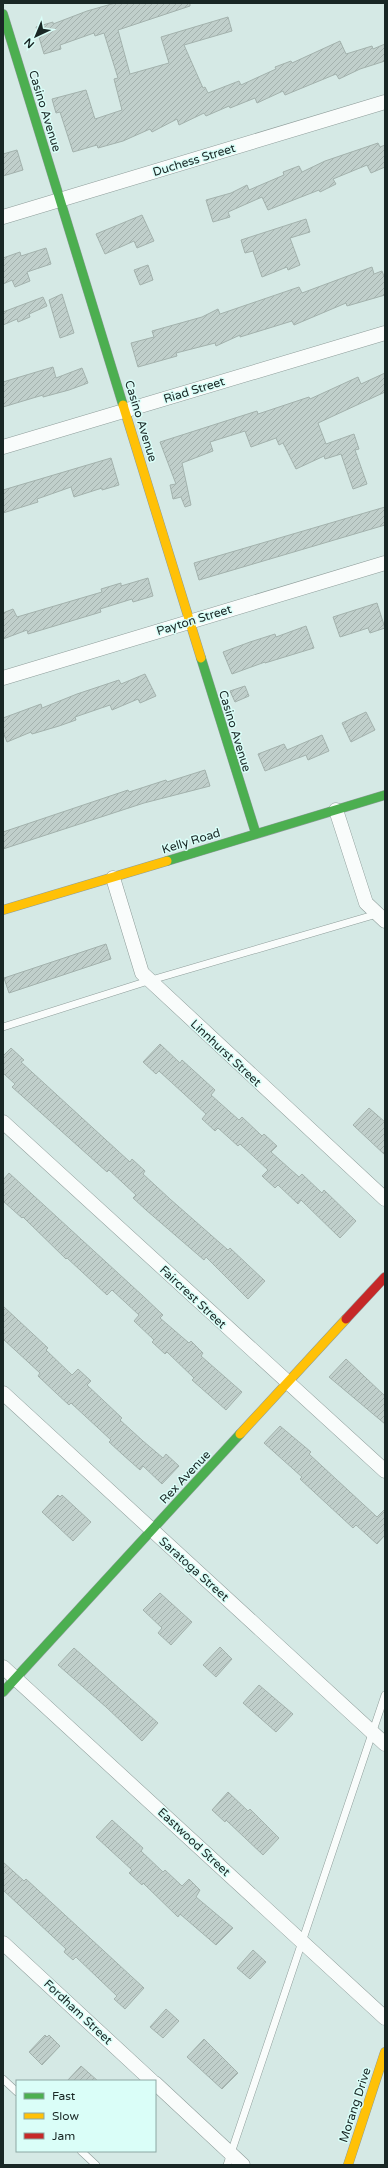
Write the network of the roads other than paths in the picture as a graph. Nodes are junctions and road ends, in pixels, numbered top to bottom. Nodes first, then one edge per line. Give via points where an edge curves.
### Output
1 (3, 14) edge
2 (385, 102) edge
3 (60, 200) junction
4 (3, 217) edge
5 (385, 333) edge
6 (125, 411) junction
7 (3, 448) edge
8 (385, 563) edge
9 (190, 622) junction
10 (3, 678) edge
11 (385, 795) edge
12 (336, 810) junction
13 (256, 834) junction
14 (113, 878) junction
15 (3, 910) edge
16 (381, 918) edge
17 (148, 980) junction
18 (3, 1027) edge
19 (3, 1122) edge
20 (385, 1199) edge
21 (385, 1277) edge
22 (287, 1384) junction
23 (3, 1394) edge
24 (385, 1471) edge
25 (152, 1531) junction
26 (3, 1667) edge
27 (16, 1679) junction
28 (3, 1692) edge
29 (385, 1695) edge
30 (374, 1733) junction
31 (385, 1744) edge
32 (303, 1942) junction
33 (3, 1943) edge
34 (385, 2018) edge
35 (385, 2052) edge
36 (3, 2079) edge
37 (151, 2080) edge
38 (156, 2084) edge
39 (16, 2091) edge
40 (82, 2152) edge
41 (229, 2160) edge
42 (96, 2165) edge
43 (243, 2165) edge
44 (348, 2165) edge

1 - 3 street, Casino Avenue
2 - 3 street, Duchess Street
3 - 4 street, Duchess Street
3 - 6 street, Casino Avenue
5 - 6 street, Riad Street
6 - 7 street, Riad Street
6 - 9 street, Casino Avenue
8 - 9 street, Payton Street
9 - 10 street, Payton Street
9 - 13 street, Casino Avenue
11 - 12 street, Kelly Road
12 - 13 street, Kelly Road
12 - 16 street via 366,903
13 - 14 street, Kelly Road
14 - 15 street, Kelly Road
14 - 17 street, Linnhurst Street via 142,973
16 - 17 lane
17 - 18 lane
17 - 20 street, Linnhurst Street
19 - 22 street, Faircrest Street
21 - 22 street, Rex Avenue
22 - 24 street, Faircrest Street
22 - 25 street, Rex Avenue
23 - 25 street, Saratoga Street
25 - 27 street, Rex Avenue
25 - 30 street, Saratoga Street
26 - 27 street, Eastwood Street
27 - 28 street, Rex Avenue
27 - 32 street, Eastwood Street
29 - 30 lane
30 - 31 street, Saratoga Street
30 - 32 lane
32 - 34 street, Eastwood Street
32 - 41 lane
33 - 37 street, Fordham Street
35 - 44 street, Morang Drive
36 - 39 lane
38 - 41 street
40 - 42 lane
41 - 43 street

